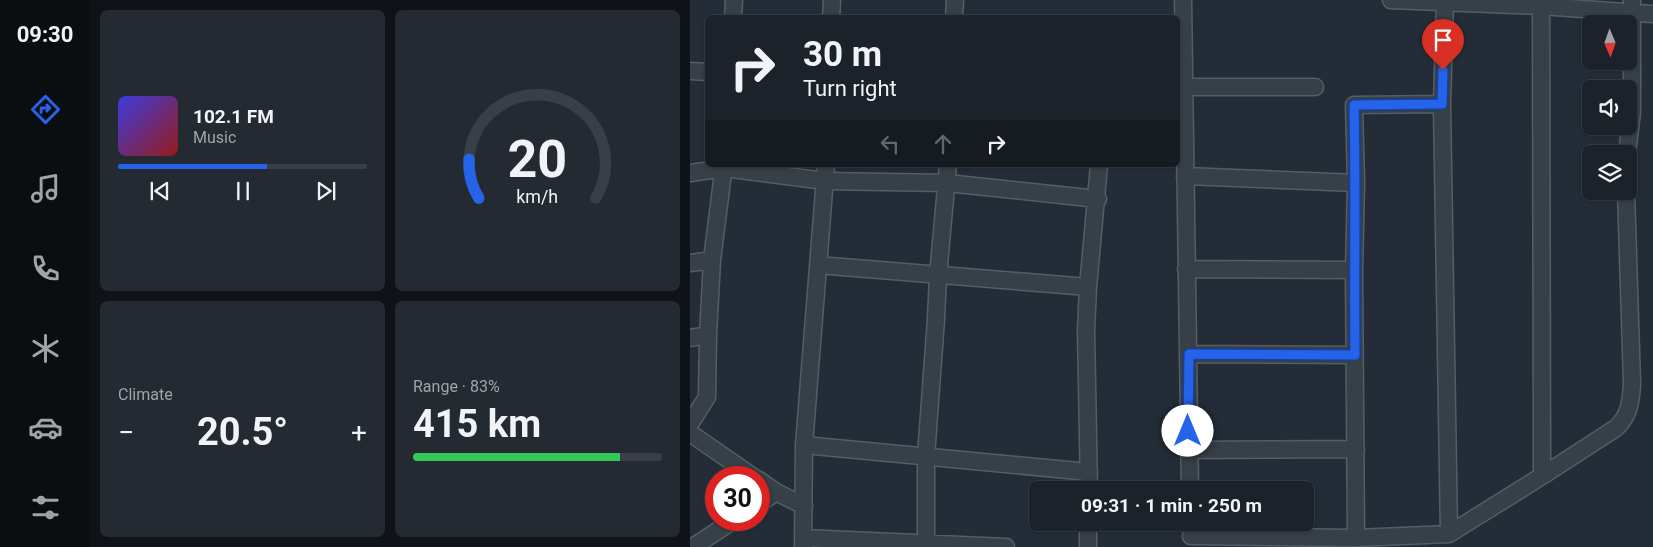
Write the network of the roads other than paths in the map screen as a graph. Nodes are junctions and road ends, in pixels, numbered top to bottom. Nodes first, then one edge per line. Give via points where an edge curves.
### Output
1 (734, 0) edge
2 (832, 0) edge
3 (955, 0) edge
4 (1183, 0) edge
5 (1391, 0) edge
6 (1445, 1) edge
7 (1541, 3) edge
8 (1632, 6) edge
9 (1653, 14) edge
10 (733, 15) edge
11 (831, 15) edge
12 (954, 15) edge
13 (690, 70) edge
14 (705, 72) edge
15 (1315, 86) dead end
16 (1184, 87) junction
17 (1442, 104) junction
18 (1629, 145) edge
19 (719, 167) edge
20 (724, 167) edge
21 (738, 167) edge
22 (948, 167) edge
23 (1099, 167) edge
24 (690, 173) edge
25 (825, 173) edge
26 (1185, 176) junction
27 (947, 183) junction
28 (1356, 183) junction
29 (1098, 198) junction
30 (1626, 200) edge
31 (712, 260) junction
32 (690, 263) edge
33 (818, 265) junction
34 (1186, 269) junction
35 (1354, 270) junction
36 (938, 276) junction
37 (1088, 287) junction
38 (708, 334) junction
39 (690, 338) edge
40 (1189, 354) junction
41 (1355, 355) junction
42 (690, 424) edge
43 (690, 433) edge
44 (804, 445) junction
45 (1356, 449) junction
46 (1188, 450) junction
47 (926, 456) junction
48 (738, 466) edge
49 (1089, 472) junction
50 (1542, 476) junction
51 (1088, 481) edge
52 (1190, 481) edge
53 (770, 488) edge
54 (776, 492) junction
55 (770, 496) edge
56 (804, 506) junction
57 (717, 531) edge
58 (1088, 531) edge
59 (1448, 534) junction
60 (1191, 535) edge
61 (1356, 538) junction
62 (803, 542) edge
63 (926, 543) junction
64 (693, 547) edge
65 (1006, 547) edge
66 (1088, 547) edge

1 - 10 street
2 - 11 street
3 - 12 street
4 - 16 street
5 - 6 street
6 - 7 street
6 - 17 street
7 - 8 street
7 - 50 street
8 - 9 street
8 - 18 street
13 - 14 street
15 - 16 street
16 - 26 street
17 - 28 street via 1354,105
17 - 59 street
19 - 24 street
20 - 31 street
21 - 25 street
22 - 27 street
23 - 29 street
25 - 27 street
25 - 33 street
26 - 28 street
26 - 34 street
27 - 29 street
27 - 36 street
28 - 35 street
29 - 37 street
30 - 50 street via 1631,402 1616,428
31 - 32 street
31 - 38 street
33 - 36 street
33 - 44 street
34 - 35 street
34 - 40 street
35 - 41 street
36 - 37 street
36 - 47 street
37 - 49 street
38 - 39 street
38 - 42 street via 707,397
40 - 41 street
40 - 46 street
41 - 45 street
43 - 48 street
44 - 47 street
44 - 56 street
45 - 46 street
45 - 61 street
46 - 52 street
47 - 49 street
47 - 63 street
49 - 51 street
50 - 59 street
53 - 54 street
54 - 55 street
54 - 56 street
56 - 62 street
57 - 64 street
58 - 66 street
59 - 61 street
60 - 61 street
62 - 63 street
63 - 65 street

